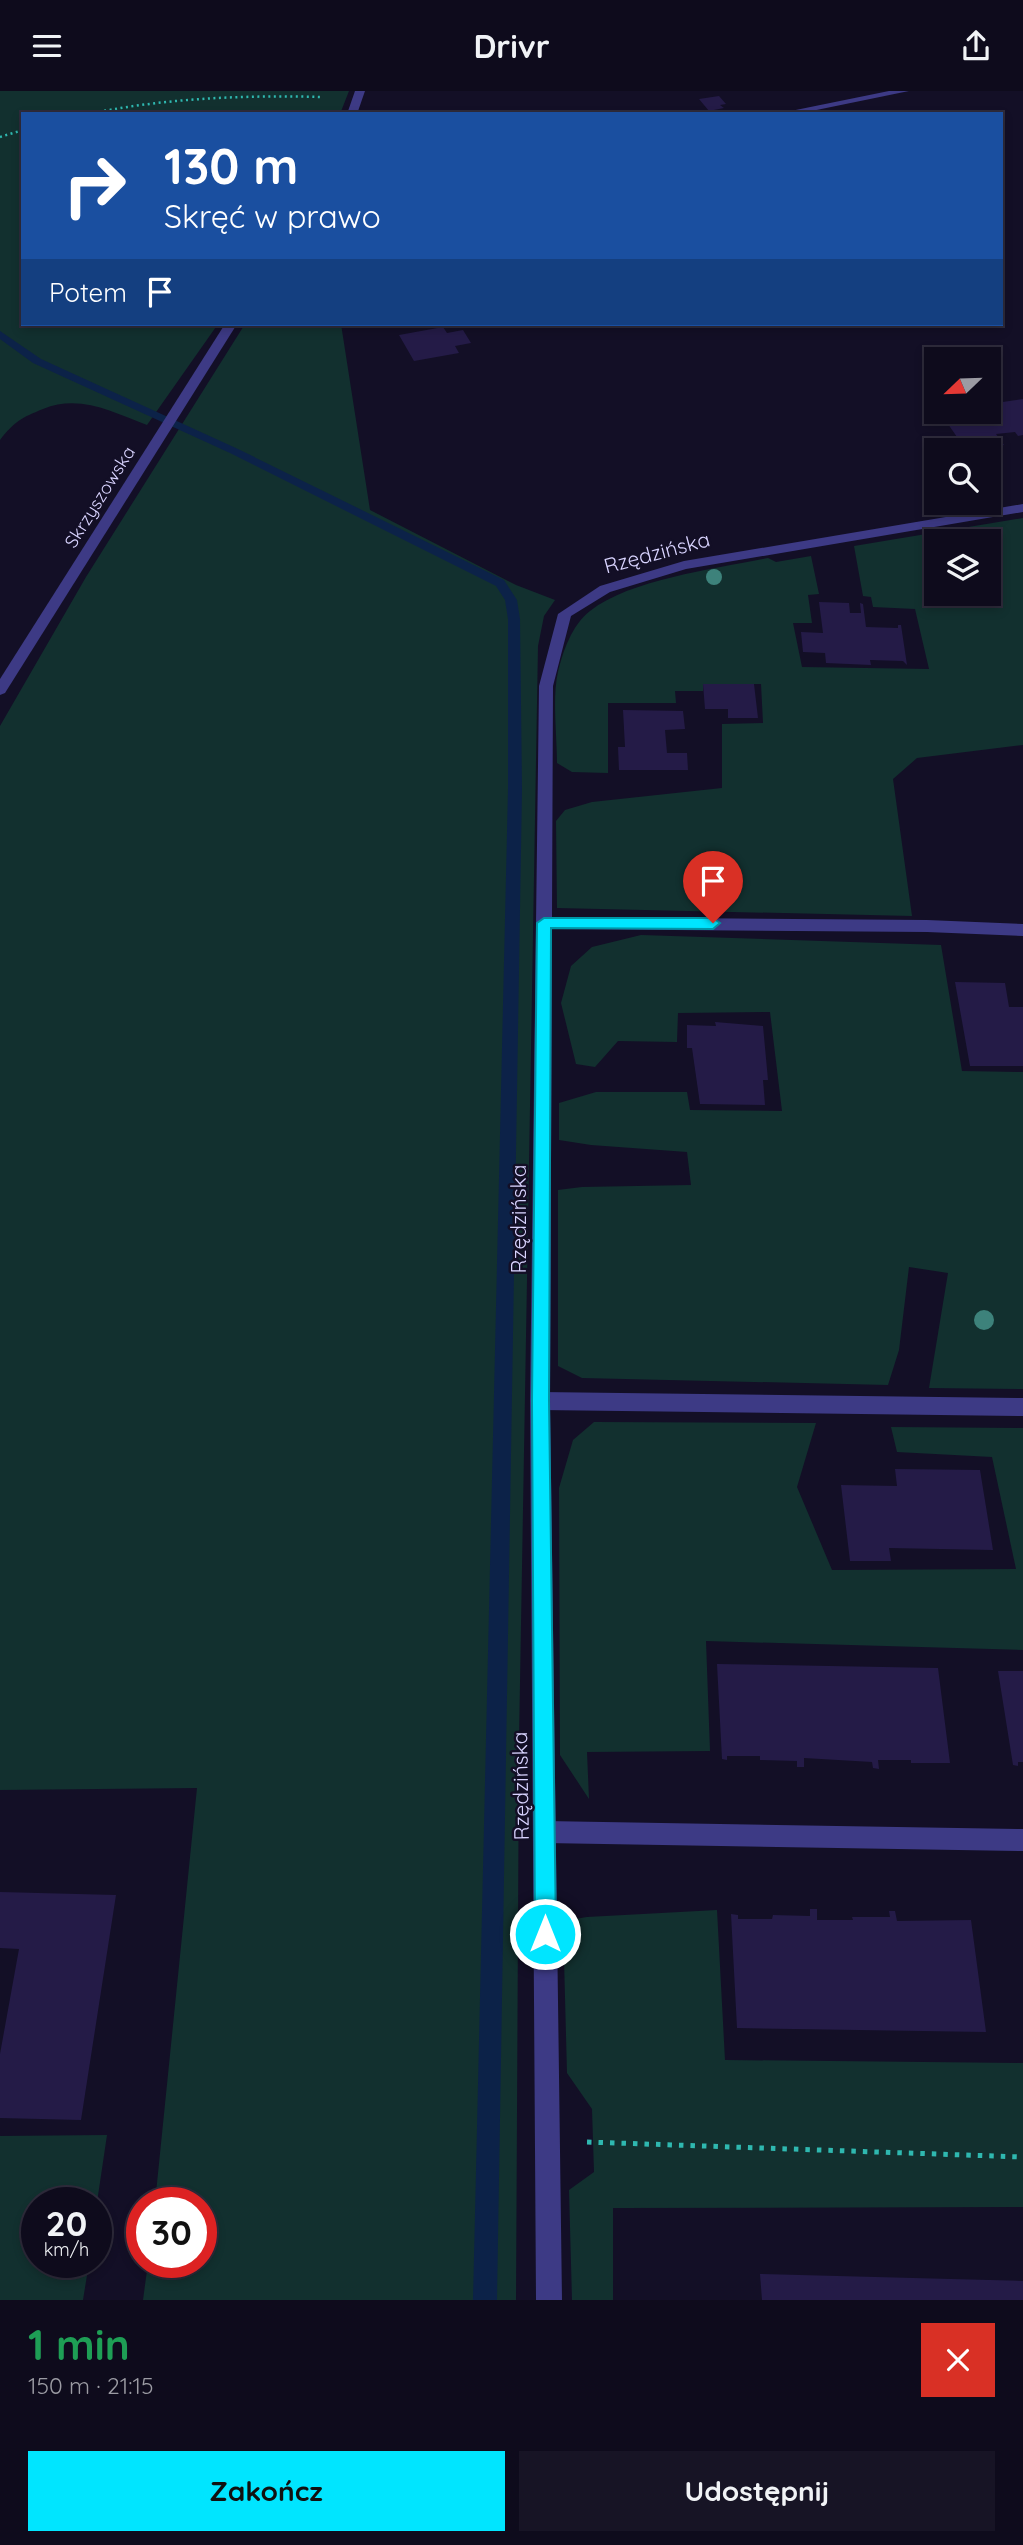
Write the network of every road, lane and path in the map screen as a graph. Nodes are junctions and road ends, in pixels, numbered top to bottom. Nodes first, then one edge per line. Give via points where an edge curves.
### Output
1 (904, 91) edge
2 (359, 96) edge
3 (96, 112) edge
4 (792, 112) edge
5 (21, 131) edge
6 (0, 137) edge
7 (230, 326) edge
8 (1023, 508) edge
9 (0, 690) edge
10 (544, 923) junction
11 (1023, 930) edge
12 (541, 1401) junction
13 (1023, 1407) edge
14 (545, 1832) junction
15 (1023, 1840) edge
16 (548, 2140) junction
17 (1023, 2157) edge
18 (549, 2300) edge

1 - 4 street
2 - 3 path via 265,96
5 - 6 path
7 - 9 street, Skrzyszowska
8 - 10 street, Rzędzińska via 684,565 605,589 565,614 546,686
10 - 11 street
10 - 12 street, Rzędzińska
12 - 13 street
12 - 14 street, Rzędzińska
14 - 15 street
14 - 16 street, Rzędzińska
16 - 17 path
16 - 18 street, Rzędzińska

